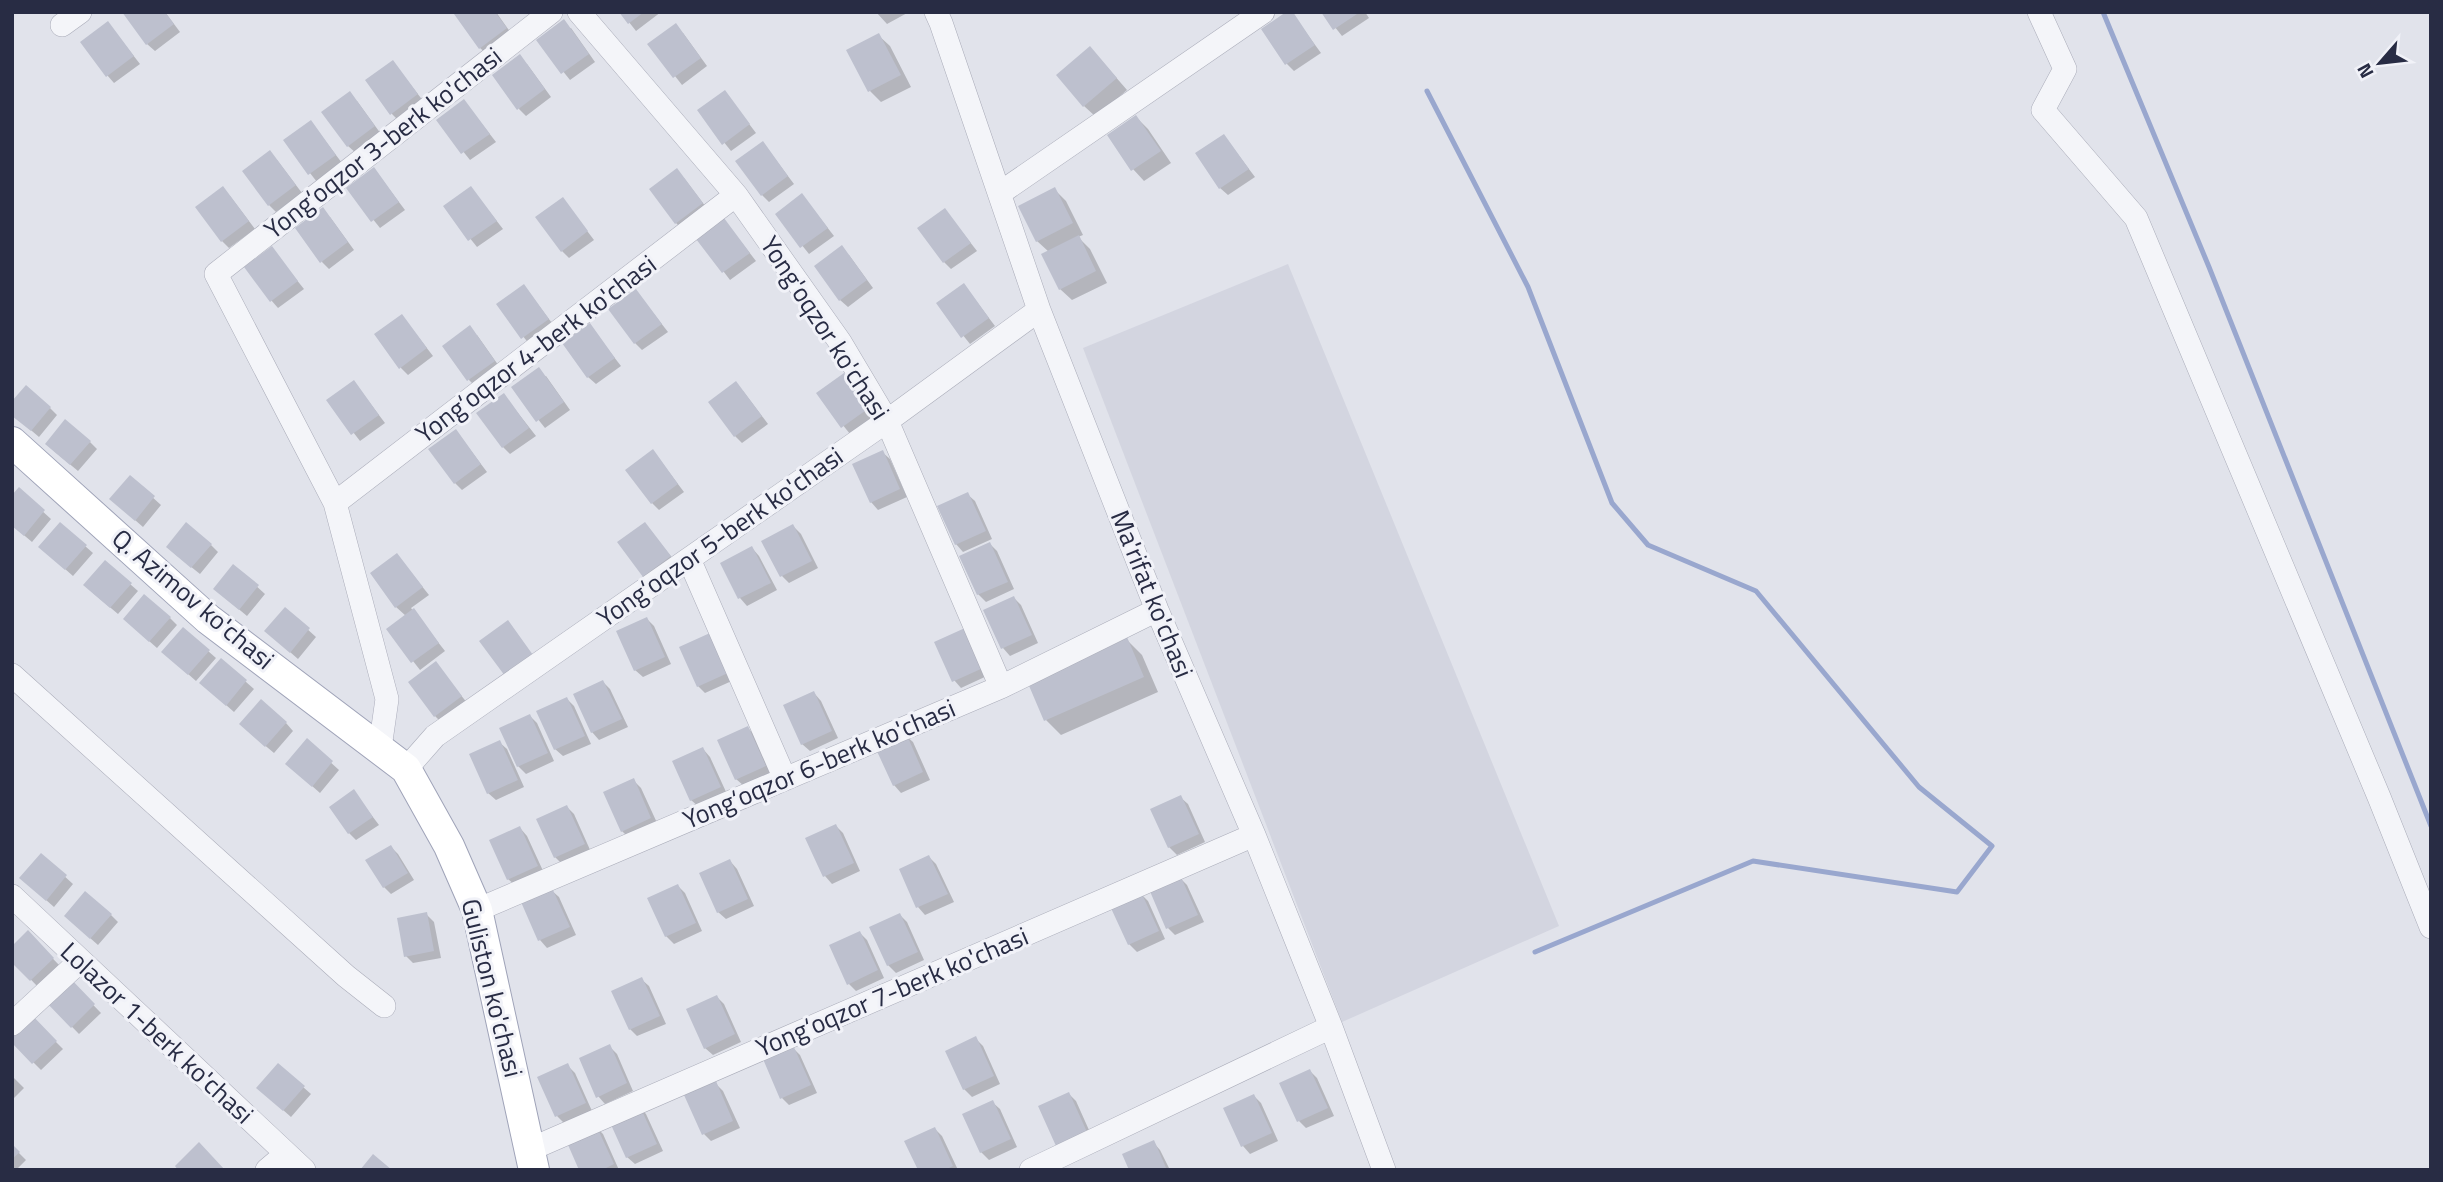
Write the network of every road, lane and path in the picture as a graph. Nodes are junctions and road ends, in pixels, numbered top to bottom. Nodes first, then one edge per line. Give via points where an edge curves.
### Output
1 (551, 12) edge
2 (579, 12) edge
3 (1263, 12) edge
4 (2039, 12) edge
5 (944, 16) edge
6 (1000, 193) junction
7 (736, 195) junction
8 (1039, 310) junction
9 (887, 421) junction
10 (12, 442) edge
11 (335, 503) junction
12 (689, 559) junction
13 (1157, 610) junction
14 (12, 676) edge
15 (1000, 687) junction
16 (380, 748) junction
17 (406, 769) junction
18 (785, 779) junction
19 (1254, 835) junction
20 (12, 896) edge
21 (477, 910) junction
22 (2431, 927) edge
23 (80, 961) junction
24 (384, 1006) dead end
25 (12, 1024) edge
26 (1331, 1027) junction
27 (286, 1154) junction
28 (532, 1159) edge
29 (267, 1170) edge
30 (303, 1170) edge
31 (1031, 1170) edge
32 (1384, 1170) edge

1 - 11 street, Yong‘oqzor 3-berk ko'chasi via 216,274
2 - 7 street, Yong'oqzor ko'chasi
3 - 6 street
4 - 22 street via 2065,69 2043,110 2136,218
5 - 6 street, Ma'rifat ko'chasi
6 - 8 street, Ma'rifat ko'chasi
7 - 9 street, Yong'oqzor ko'chasi via 840,342
7 - 11 street, Yong‘oqzor 4-berk ko'chasi
8 - 9 street, Yong‘oqzor 5-berk ko'chasi
8 - 13 street, Ma'rifat ko'chasi
9 - 12 street, Yong‘oqzor 5-berk ko'chasi
9 - 15 street, Yong'oqzor ko'chasi
10 - 16 main road, Q. Azimov ko'chasi via 208,619
11 - 16 street via 387,699
12 - 17 street, Yong‘oqzor 5-berk ko'chasi via 435,736
12 - 18 street
13 - 15 street, Yong‘oqzor 6-berk ko'chasi
13 - 19 street, Ma'rifat ko'chasi
14 - 24 street
15 - 18 street, Yong‘oqzor 6-berk ko'chasi
16 - 17 main road, Guliston ko'chasi
17 - 21 main road, Guliston ko'chasi via 449,846
18 - 21 street, Yong‘oqzor 6-berk ko'chasi
19 - 26 street, Ma'rifat ko'chasi
19 - 28 street, Yong‘oqzor 7-berk ko'chasi
20 - 23 street, Lolazor 1-berk ko'chasi
21 - 28 main road, Guliston ko'chasi
23 - 25 street
23 - 27 street, Lolazor 1-berk ko'chasi
26 - 31 street
26 - 32 street, Ma'rifat ko'chasi
27 - 29 street
27 - 30 street, Lolazor 1-berk ko'chasi

